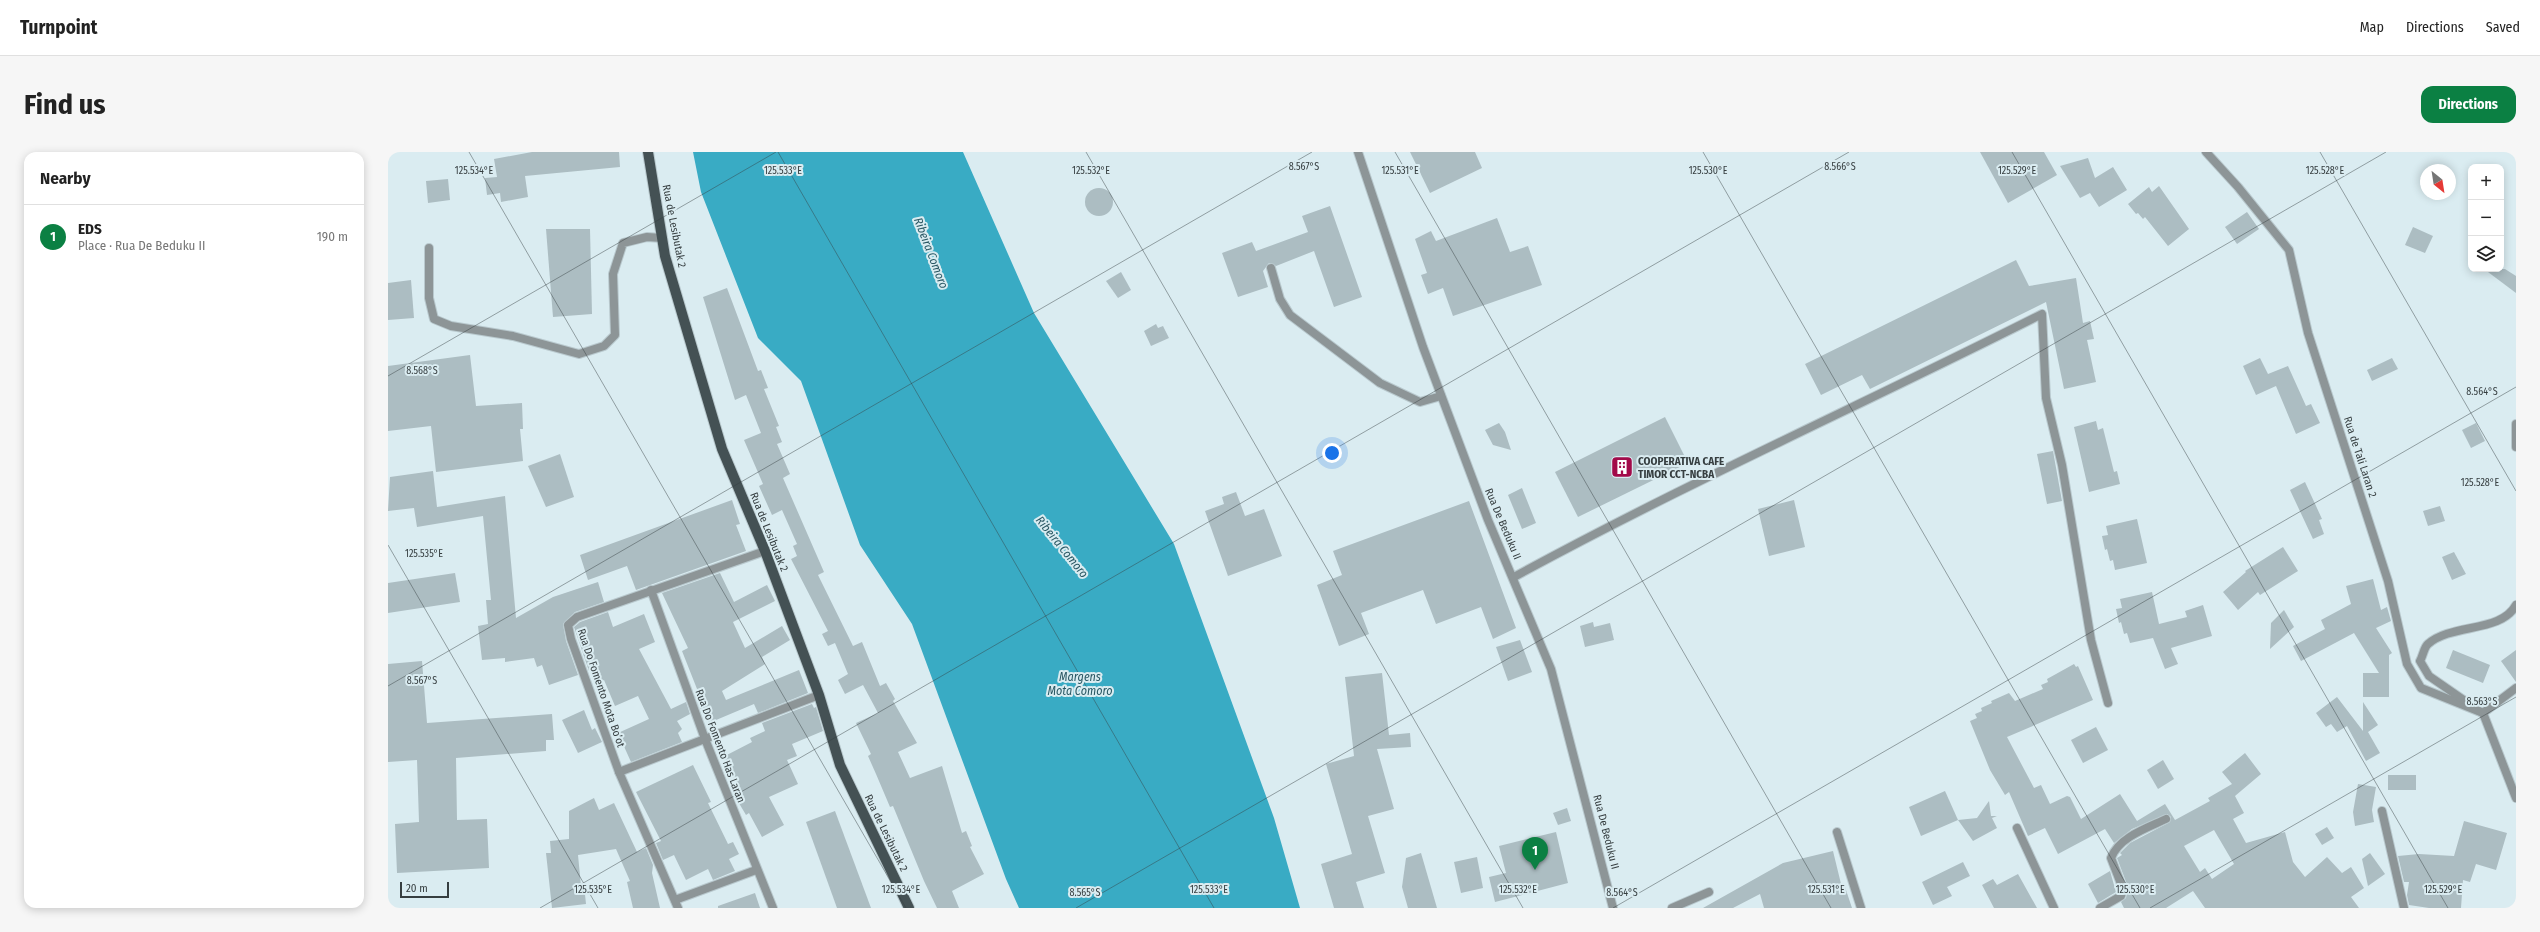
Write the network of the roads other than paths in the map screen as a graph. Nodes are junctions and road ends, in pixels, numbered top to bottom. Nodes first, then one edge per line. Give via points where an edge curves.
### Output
1 (648, 152) edge
2 (1358, 152) edge
3 (2206, 152) edge
4 (2212, 152) edge
5 (2216, 163) junction
6 (662, 238) junction
7 (429, 248) dead end
8 (1271, 268) dead end
9 (1441, 396) junction
10 (2516, 424) edge
11 (2516, 447) edge
12 (765, 551) junction
13 (1514, 577) junction
14 (651, 590) junction
15 (2516, 605) edge
16 (2516, 688) edge
17 (818, 695) junction
18 (2108, 703) dead end
19 (2483, 713) junction
20 (705, 739) junction
21 (619, 772) junction
22 (2516, 798) edge
23 (2382, 811) dead end
24 (2166, 819) dead end
25 (2016, 828) dead end
26 (1837, 832) dead end
27 (756, 870) junction
28 (1709, 892) dead end
29 (675, 900) junction
30 (678, 908) edge
31 (773, 908) edge
32 (909, 908) edge
33 (1614, 908) edge
34 (1672, 908) edge
35 (1861, 908) edge
36 (2054, 908) edge
37 (2100, 908) edge
38 (2404, 908) edge

1 - 6 main road, Rua de Lesibutak 2
2 - 9 street, Rua De Beduku II
3 - 5 street, Rua de Tali Laran 2
4 - 5 street
5 - 19 street, Rua de Tali Laran 2 via 2289,250 2308,333 2388,581 2406,664 2421,688
6 - 7 street via 647,237 624,243 613,274 615,335 604,346 579,354 513,336 451,326 434,319 429,298
6 - 12 main road, Rua de Lesibutak 2 via 665,256 722,449
8 - 9 street via 1280,299 1290,315 1380,382 1420,402
9 - 13 street, Rua De Beduku II via 1488,520
10 - 11 street
12 - 14 street, Rua Do Fomento Mota Bo’ot
12 - 17 main road, Rua de Lesibutak 2
13 - 18 street via 1600,530 1904,384 2042,314 2046,398 2062,465 2091,640
13 - 33 street, Rua De Beduku II via 1551,669
14 - 20 street, Rua Do Fomento Has Laran
14 - 21 street, Rua Do Fomento Mota Bo’ot via 576,617 568,625
15 - 19 street via 2503,619 2448,632 2427,645 2420,661 2429,676
16 - 19 street
17 - 20 street
17 - 32 main road, Rua de Lesibutak 2 via 840,765
19 - 22 street
20 - 21 street
20 - 27 street, Rua Do Fomento Has Laran
21 - 29 street, Rua Do Fomento Mota Bo’ot
23 - 38 street
24 - 37 street via 2136,833 2114,849 2111,858 2124,889 2121,896
25 - 36 street
26 - 35 street
27 - 29 street
27 - 31 street, Rua Do Fomento Has Laran
28 - 34 street
29 - 30 street, Rua Do Fomento Mota Bo’ot

